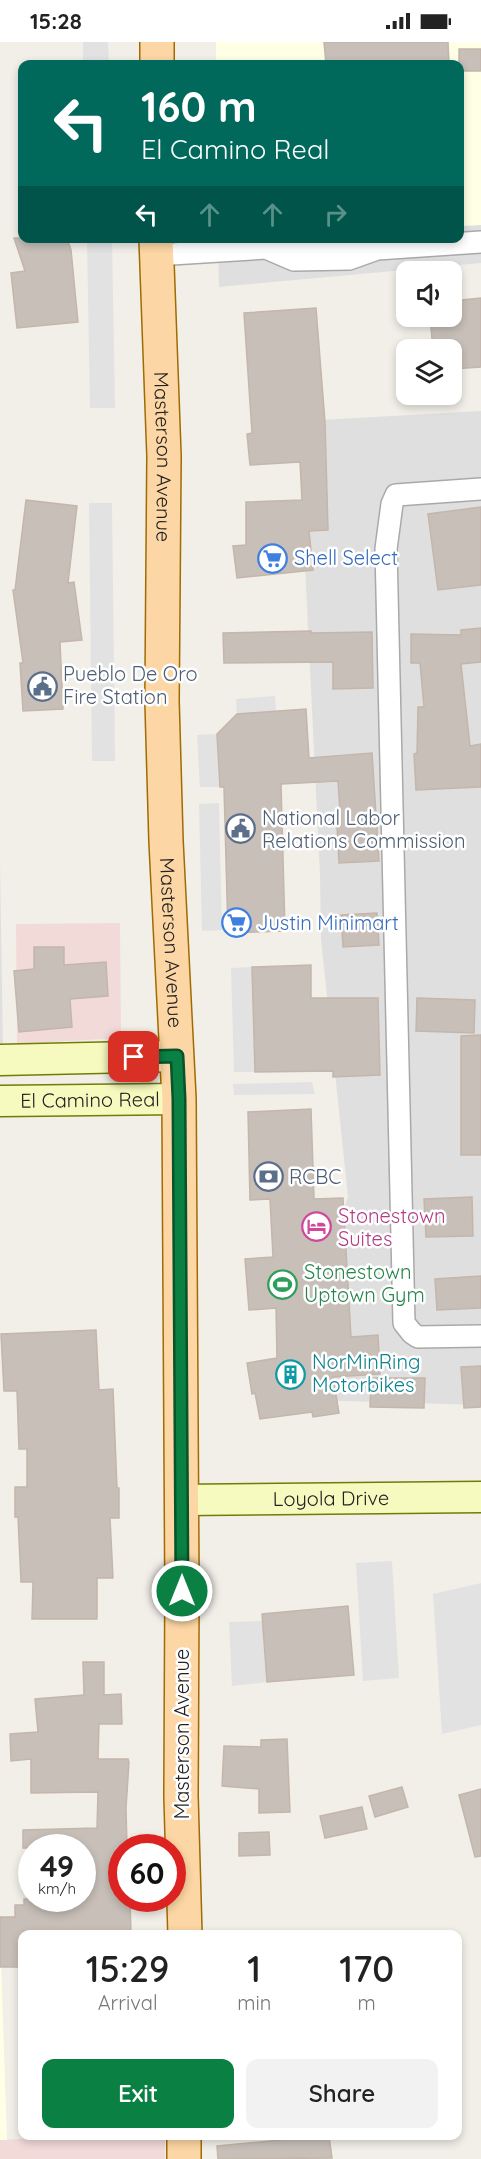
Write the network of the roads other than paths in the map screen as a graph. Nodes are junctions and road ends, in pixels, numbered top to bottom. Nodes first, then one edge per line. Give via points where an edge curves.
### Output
1 (157, 42) edge
2 (157, 60) edge
3 (481, 242) edge
4 (156, 247) edge
5 (481, 489) edge
6 (177, 1056) junction
7 (0, 1060) edge
8 (179, 1099) junction
9 (0, 1101) edge
10 (481, 1336) edge
11 (481, 1497) edge
12 (181, 1500) junction
13 (185, 1930) edge
14 (184, 2140) edge
15 (184, 2159) edge

1 - 2 main road
3 - 4 street via 377,249 349,259 294,260 266,248
4 - 6 main road, Masterson Avenue via 164,456 163,737
5 - 10 street via 396,495 387,549 404,1323 418,1337
6 - 7 street
6 - 8 main road, Masterson Avenue
8 - 9 street, El Camino Real
8 - 12 main road, Masterson Avenue
11 - 12 street, Loyola Drive
12 - 13 main road, Masterson Avenue
14 - 15 main road

